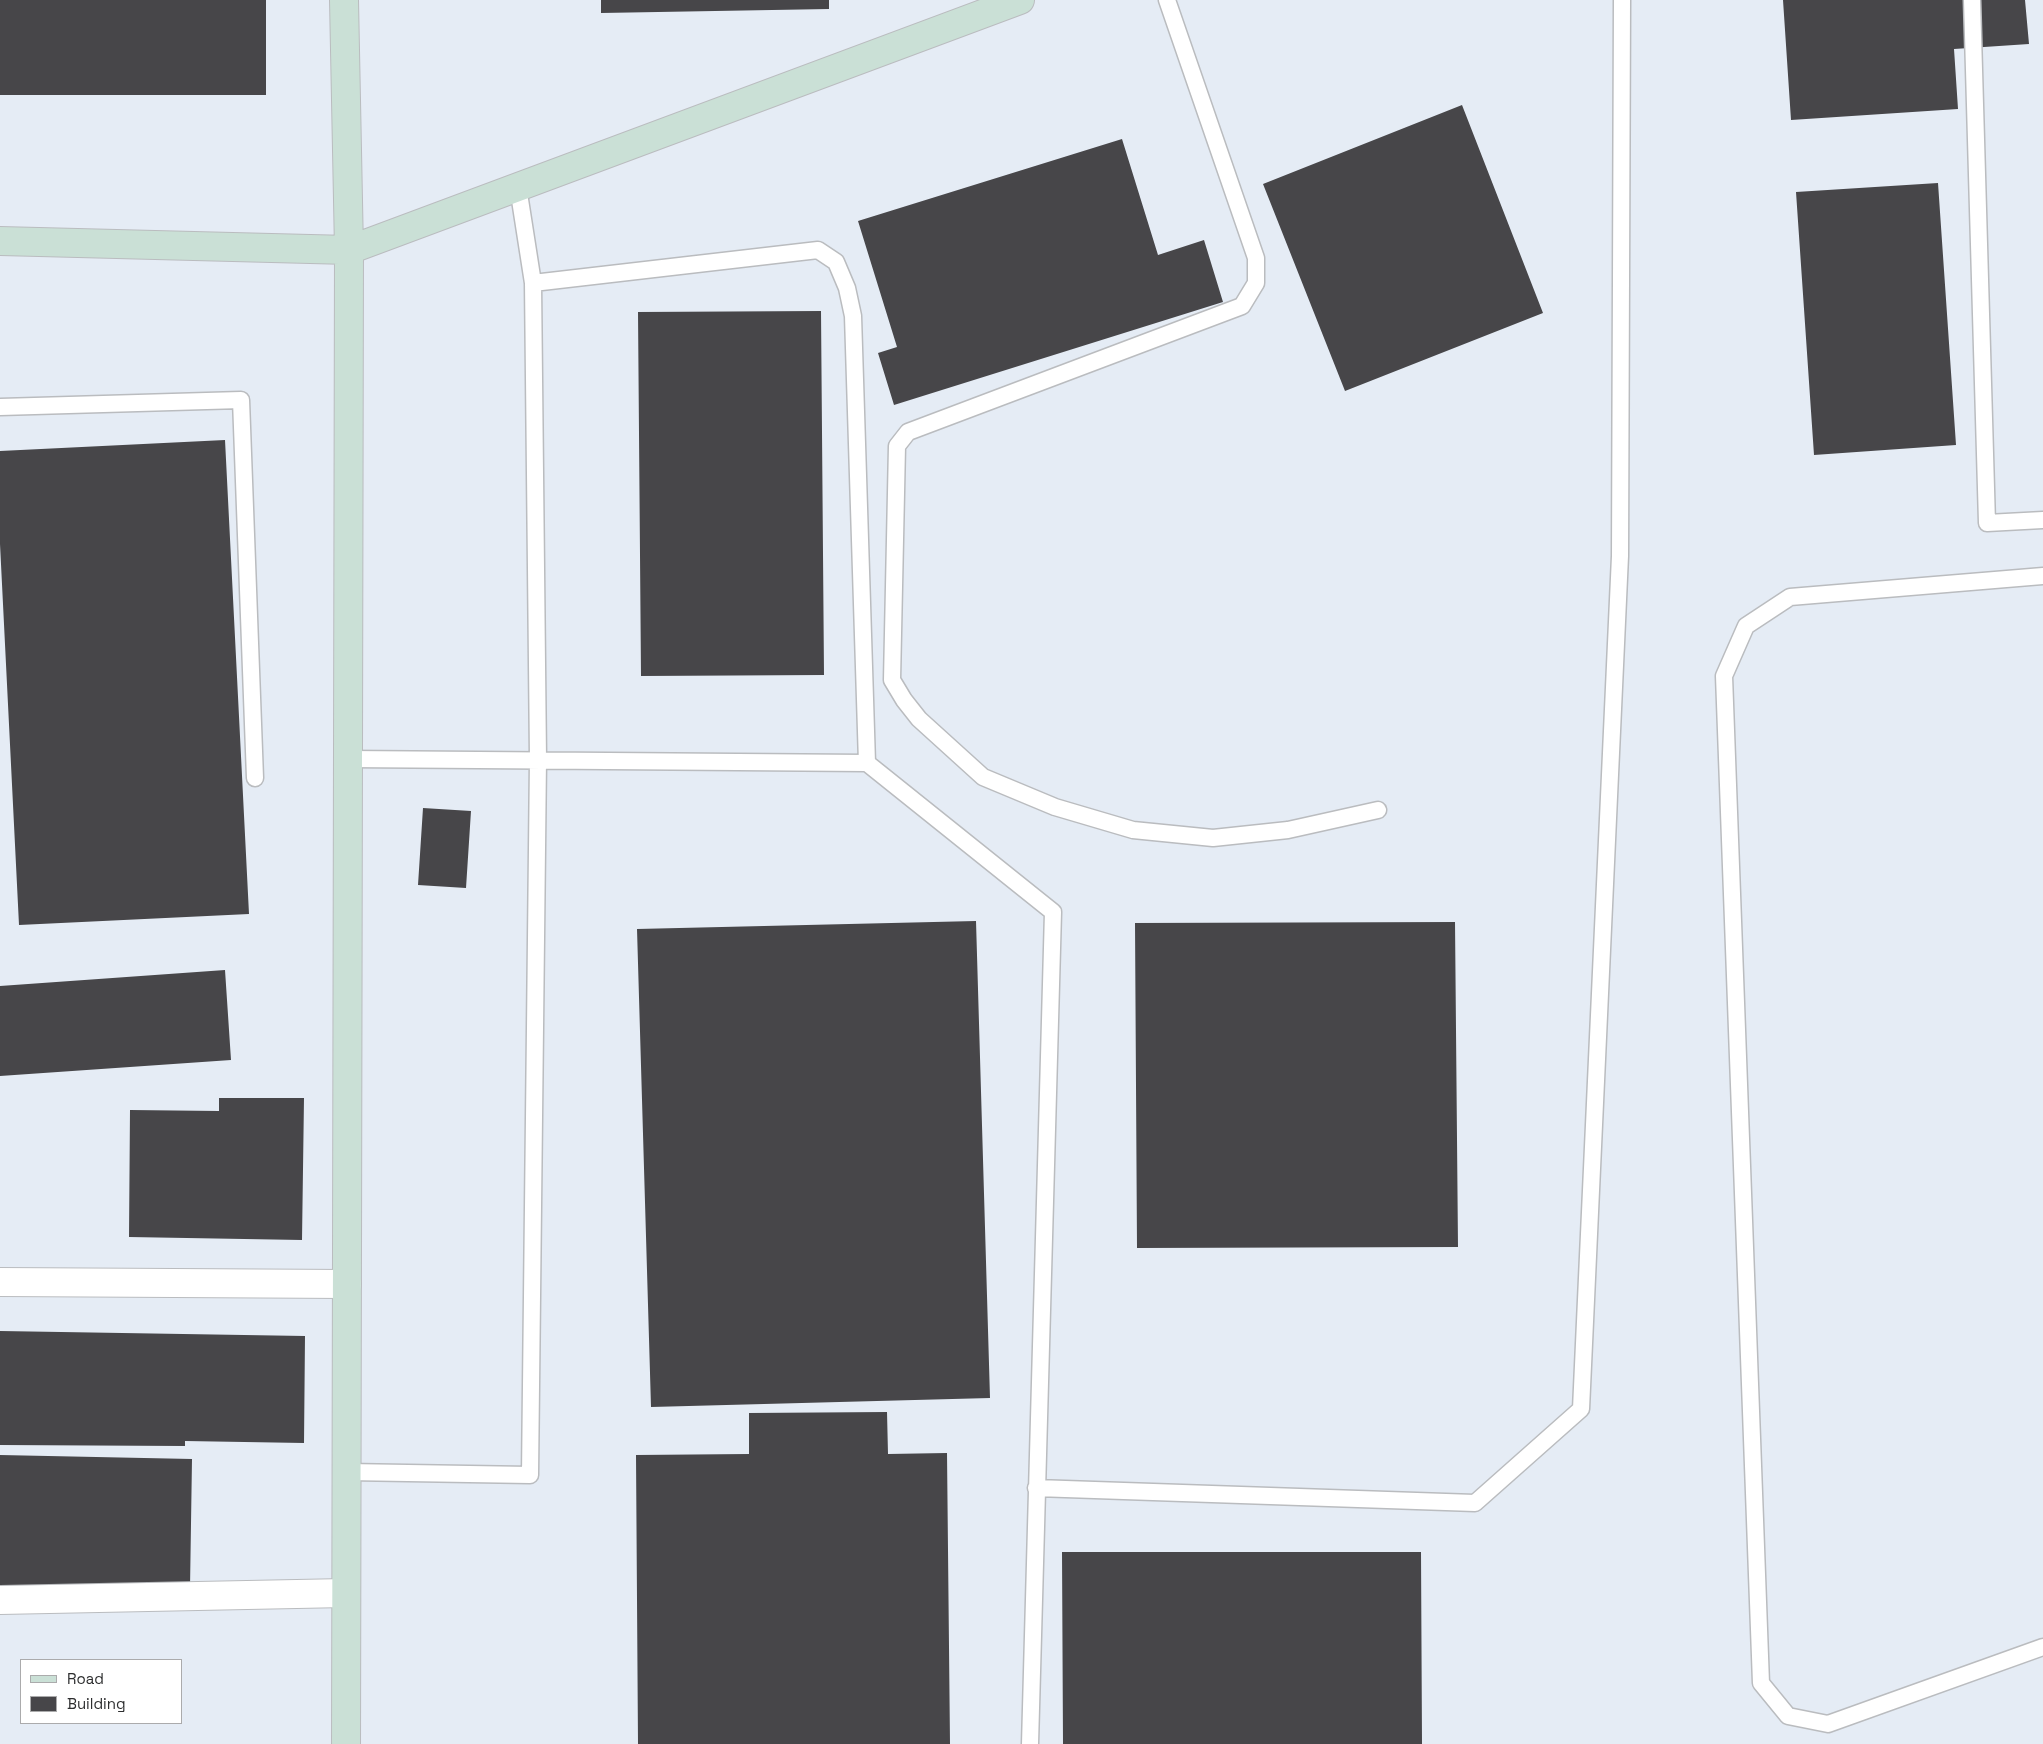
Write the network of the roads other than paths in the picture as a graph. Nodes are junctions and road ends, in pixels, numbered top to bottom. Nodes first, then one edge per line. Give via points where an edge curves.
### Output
1 (344, 0) edge
2 (1020, 0) edge
3 (1167, 0) edge
4 (1622, 0) edge
5 (1972, 0) edge
6 (518, 187) junction
7 (0, 241) edge
8 (349, 250) junction
9 (533, 283) junction
10 (0, 407) edge
11 (2043, 520) edge
12 (2043, 576) edge
13 (348, 759) junction
14 (538, 759) junction
15 (867, 763) junction
16 (255, 778) dead end
17 (1378, 810) dead end
18 (0, 1282) edge
19 (347, 1284) junction
20 (347, 1472) junction
21 (1036, 1488) junction
22 (346, 1593) junction
23 (0, 1600) edge
24 (2043, 1647) edge
25 (346, 1744) edge
26 (1030, 1744) edge

1 - 8 street
2 - 6 street
3 - 17 lane via 1256,258 1256,283 1242,306 908,432 897,446 892,680 919,718 983,778 1055,807 1133,830 1213,838 1288,830
4 - 21 lane via 1620,556 1581,1409 1475,1503
5 - 11 lane via 1987,523
6 - 8 street
6 - 9 lane
7 - 8 street
8 - 13 street
9 - 14 lane
9 - 15 lane via 818,250 836,262 847,288 853,316
10 - 16 lane via 241,400
12 - 24 lane via 1790,597 1746,626 1724,676 1762,1683 1788,1716 1828,1724
13 - 14 lane
13 - 19 street
14 - 15 lane
14 - 20 lane via 530,1475
15 - 21 lane via 1053,912
18 - 19 street
19 - 20 street
20 - 22 street
21 - 26 lane
22 - 23 street
22 - 25 street

